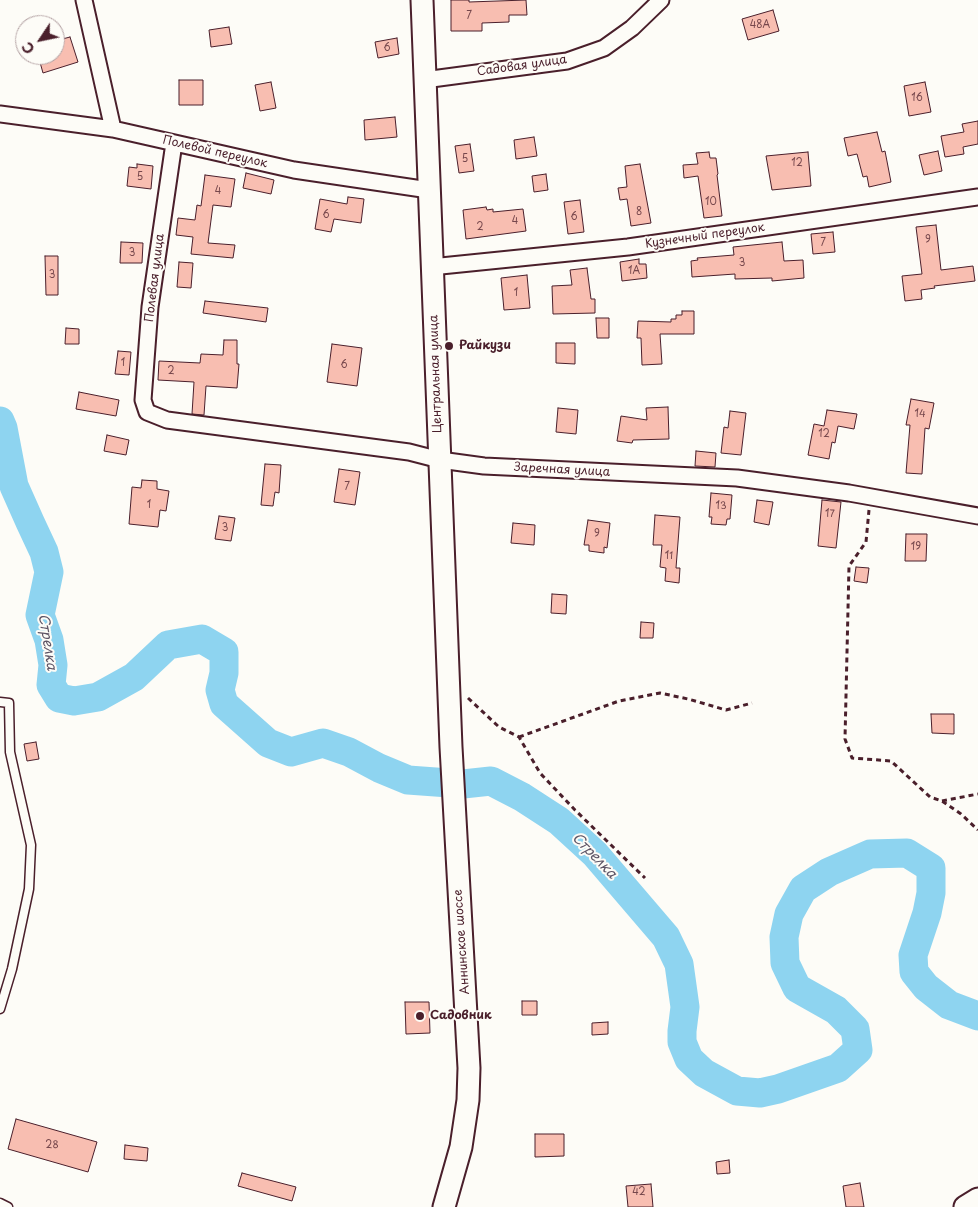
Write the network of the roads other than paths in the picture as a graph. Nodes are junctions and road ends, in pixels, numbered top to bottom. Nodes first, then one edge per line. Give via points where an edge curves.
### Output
1 (84, 0) edge
2 (422, 0) edge
3 (662, 0) edge
4 (424, 80) junction
5 (0, 114) edge
6 (113, 129) junction
7 (174, 143) junction
8 (429, 190) junction
9 (978, 197) edge
10 (432, 267) junction
11 (147, 412) joint
12 (440, 460) junction
13 (978, 516) edge
14 (0, 702) edge
15 (451, 747) joint
16 (0, 1009) edge
17 (978, 1199) edge
18 (0, 1203) edge
19 (8, 1207) edge
20 (444, 1207) edge
21 (965, 1207) edge

1 - 6 street
2 - 4 main road, Центральная улица
3 - 4 street, Садовая улица via 604,48 567,61
4 - 8 main road, Центральная улица
5 - 6 street, Полевой переулок
6 - 7 street, Полевой переулок
7 - 8 street, Полевой переулок via 294,170
7 - 11 street, Полевая улица via 150,307 143,400
8 - 10 main road, Центральная улица
9 - 10 street, Кузнечный переулок via 628,247
10 - 12 main road, Центральная улица
11 - 12 street, Заречная улица via 167,420 409,452
12 - 13 street, Заречная улица via 484,466 738,478
12 - 15 main road, Центральная улица
14 - 16 lane via 8,702 10,752 31,845 29,889
15 - 20 main road, Аннинское шоссе via 469,1068 461,1146
17 - 21 main road
18 - 19 lane

